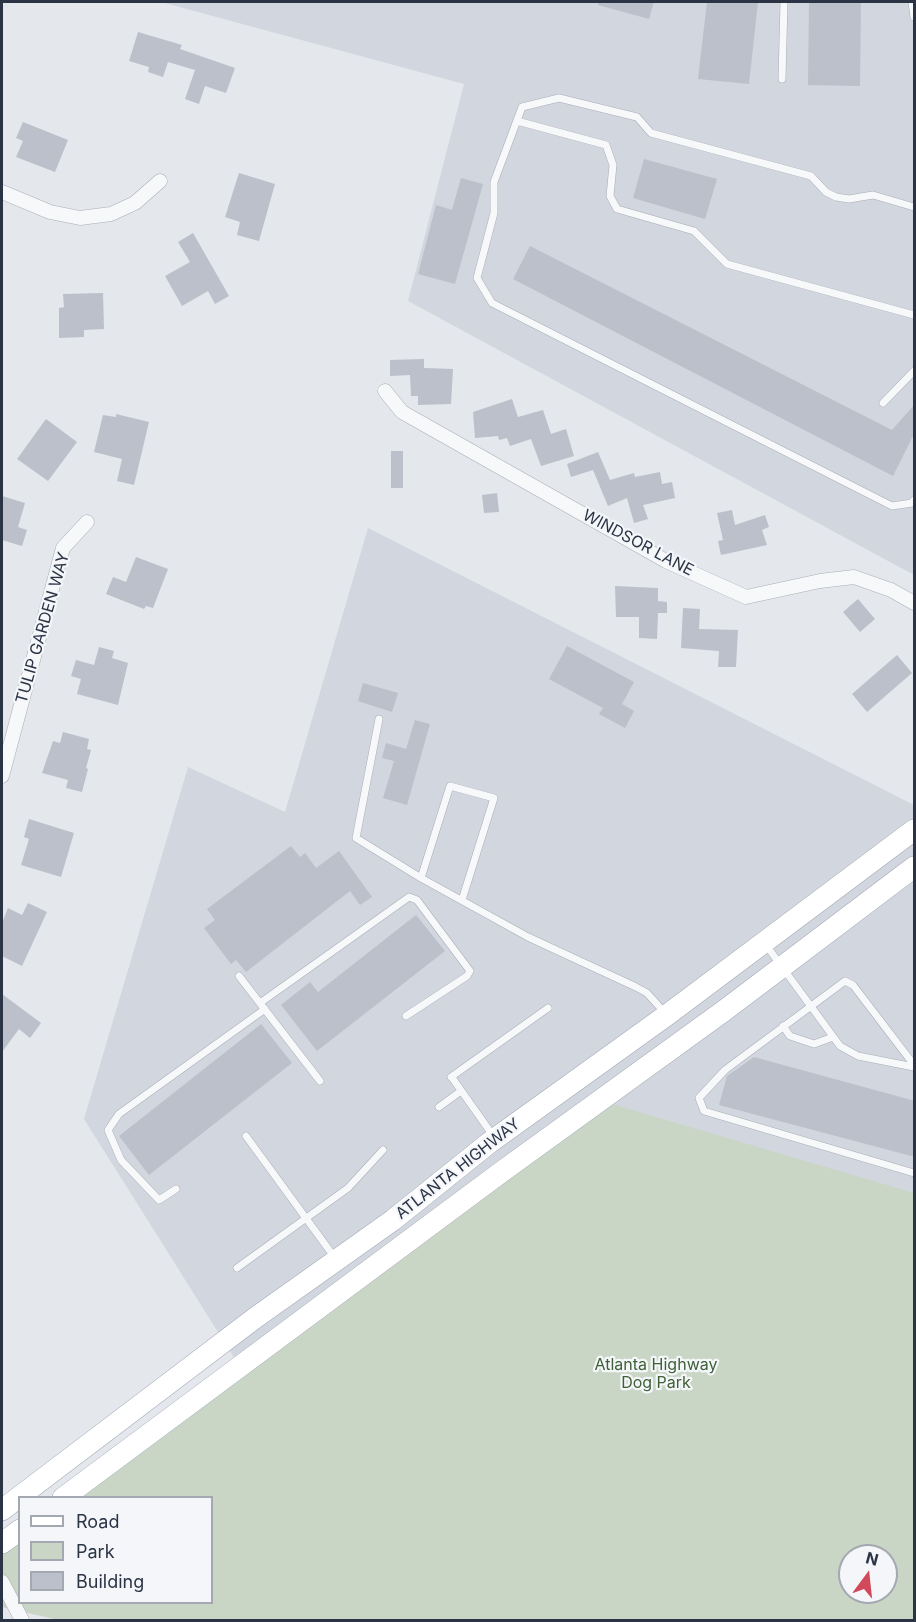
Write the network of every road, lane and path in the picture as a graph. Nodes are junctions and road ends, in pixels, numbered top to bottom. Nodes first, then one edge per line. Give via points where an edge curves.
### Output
1 (784, 2) edge
2 (912, 2) edge
3 (915, 17) edge
4 (783, 79) dead end
5 (517, 121) junction
6 (159, 181) dead end
7 (2, 192) edge
8 (915, 207) edge
9 (915, 315) edge
10 (915, 371) edge
11 (385, 391) dead end
12 (883, 403) dead end
13 (915, 500) edge
14 (87, 522) dead end
15 (915, 603) edge
16 (379, 719) dead end
17 (2, 776) edge
18 (915, 830) edge
19 (915, 867) edge
20 (421, 878) junction
21 (462, 900) junction
22 (765, 943) junction
23 (783, 967) junction
24 (239, 976) dead end
25 (811, 1005) junction
26 (263, 1006) junction
27 (548, 1008) dead end
28 (667, 1015) junction
29 (406, 1016) dead end
30 (783, 1026) junction
31 (833, 1037) junction
32 (915, 1066) edge
33 (320, 1081) dead end
34 (461, 1090) junction
35 (439, 1107) dead end
36 (246, 1136) dead end
37 (495, 1139) junction
38 (383, 1150) dead end
39 (915, 1173) edge
40 (176, 1189) dead end
41 (307, 1219) junction
42 (336, 1260) junction
43 (237, 1268) dead end
44 (21, 1496) edge
45 (64, 1496) edge
46 (18, 1498) edge
47 (2, 1510) edge
48 (18, 1531) edge
49 (2, 1543) edge
50 (2, 1582) edge
51 (22, 1620) edge

1 - 4 lane
2 - 3 lane
5 - 8 lane via 522,107 550,100 588,104 637,117 651,133 811,176 836,197 873,195
5 - 9 lane via 606,145 614,165 610,196 617,209 694,231 727,264
5 - 13 lane via 494,182 494,213 477,278 492,303 892,506
6 - 7 street via 135,203 111,214 80,218 50,213
10 - 12 lane
11 - 15 street, WINDSOR LANE via 402,412 666,561 746,597 820,580 854,577
14 - 17 street, TULIP GARDEN WAY via 63,548
16 - 20 lane via 356,838
18 - 22 main road, ATLANTA HIGHWAY
19 - 23 main road, ATLANTA HIGHWAY
20 - 21 lane
20 - 21 lane via 450,786 494,798
21 - 28 lane via 528,937 636,987
22 - 23 lane
22 - 28 main road, ATLANTA HIGHWAY
23 - 25 lane
23 - 45 main road, ATLANTA HIGHWAY
24 - 26 lane
25 - 30 lane
25 - 31 lane
25 - 32 lane via 849,982
26 - 29 lane via 409,897 417,900 470,971
26 - 33 lane
26 - 40 lane via 119,1114 108,1130 121,1160 159,1200
27 - 34 lane via 452,1078
28 - 37 main road, ATLANTA HIGHWAY
30 - 31 lane via 790,1036 814,1044
30 - 39 lane via 725,1070 699,1098 704,1111
31 - 32 lane via 858,1056
34 - 35 lane
34 - 37 lane
36 - 41 lane
37 - 42 main road, ATLANTA HIGHWAY
38 - 41 lane via 348,1188
41 - 42 lane
41 - 43 lane
42 - 44 main road, ATLANTA HIGHWAY
46 - 47 main road, ATLANTA HIGHWAY
48 - 49 main road
50 - 51 street

